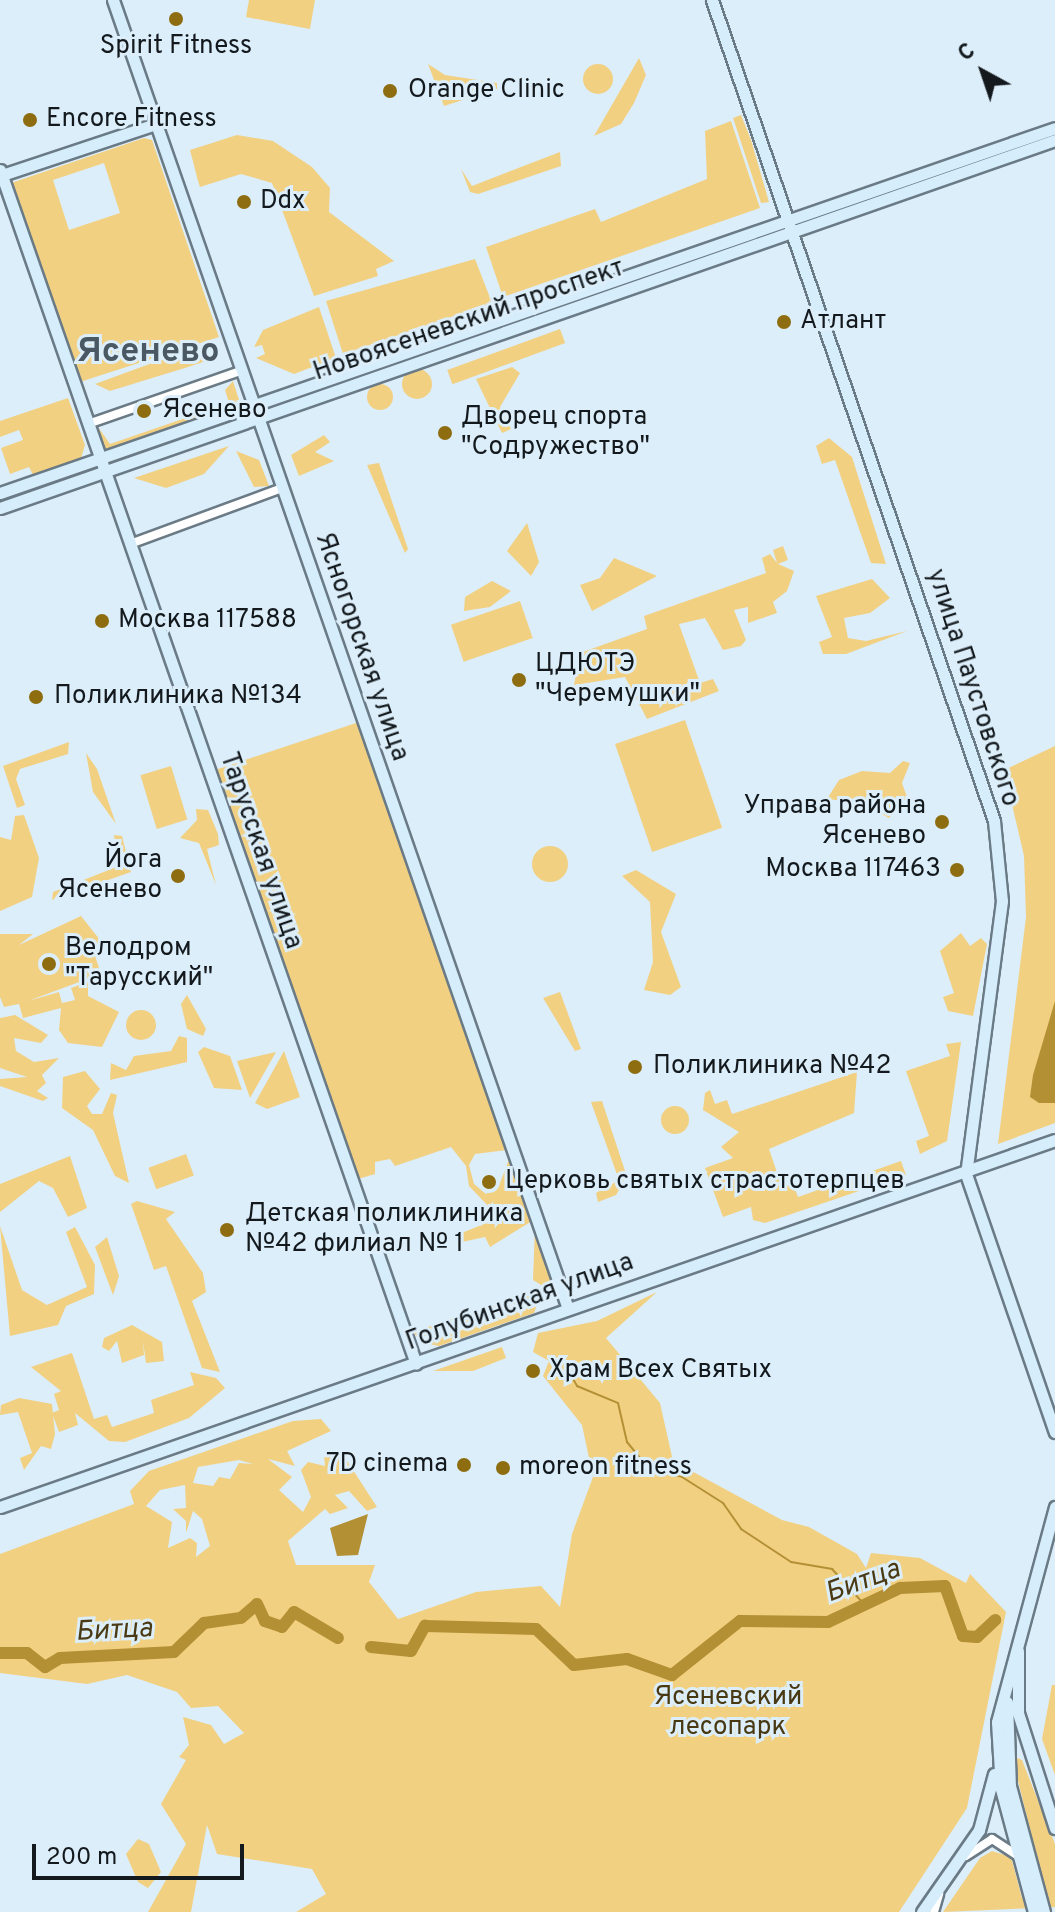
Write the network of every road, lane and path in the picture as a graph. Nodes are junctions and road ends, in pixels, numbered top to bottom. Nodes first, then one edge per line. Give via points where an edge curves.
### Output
1 (113, 0) edge
2 (712, 0) edge
3 (155, 124) junction
4 (1055, 128) edge
5 (1055, 140) edge
6 (993, 155) junction
7 (950, 170) junction
8 (1, 172) edge
9 (787, 219) junction
10 (792, 232) junction
11 (240, 371) junction
12 (252, 406) junction
13 (256, 418) junction
14 (88, 424) junction
15 (100, 459) junction
16 (104, 471) junction
17 (282, 488) junction
18 (0, 493) edge
19 (0, 508) edge
20 (130, 544) junction
21 (1055, 1140) edge
22 (966, 1174) junction
23 (568, 1309) junction
24 (416, 1364) junction
25 (1055, 1432) edge
26 (0, 1507) edge
27 (1055, 1507) edge
28 (1052, 1535) edge
29 (1020, 1630) junction
30 (996, 1734) junction
31 (1006, 1765) junction
32 (1034, 1774) junction
33 (1055, 1828) edge
34 (1018, 1856) junction
35 (963, 1860) junction
36 (944, 1886) junction
37 (1032, 1887) junction
38 (922, 1912) edge
39 (934, 1912) edge
40 (1034, 1912) edge
41 (1044, 1912) edge

1 - 3 main road, Ясногорская улица
2 - 9 main road, улица Паустовского
3 - 8 main road
3 - 11 main road, Ясногорская улица
4 - 6 main road, Новоясеневский проспект
5 - 6 main road, Новоясеневский проспект
6 - 7 main road, Новоясеневский проспект
7 - 9 main road, Новоясеневский проспект
7 - 10 main road, Новоясеневский проспект
8 - 14 main road, Тарусская улица
9 - 10 main road, улица Паустовского
9 - 12 main road, Новоясеневский проспект
10 - 13 main road, Новоясеневский проспект
10 - 22 main road, улица Паустовского via 997,833 1002,901
11 - 12 main road, Ясногорская улица
11 - 14 street
12 - 13 main road, Ясногорская улица
12 - 15 main road, Новоясеневский проспект
13 - 16 main road, Новоясеневский проспект
13 - 17 main road, Ясногорская улица
14 - 15 main road, Тарусская улица
15 - 16 main road, Тарусская улица
15 - 18 main road, Новоясеневский проспект
16 - 19 main road, Новоясеневский проспект
16 - 20 main road, Тарусская улица
17 - 20 street
17 - 23 main road, Ясногорская улица
20 - 24 main road, Тарусская улица
21 - 22 main road, Голубинская улица
22 - 23 main road, Голубинская улица
22 - 25 main road
23 - 24 main road, Голубинская улица
24 - 26 main road, Голубинская улица
27 - 28 main road
28 - 29 main road
29 - 30 main road
29 - 31 main road
29 - 32 main road via 1014,1687
30 - 34 main road
30 - 35 main road via 989,1804
31 - 32 main road via 1016,1750
31 - 37 main road
32 - 33 main road
34 - 35 street via 992,1839
34 - 37 main road
35 - 36 main road
36 - 38 main road
36 - 39 street
37 - 40 main road
37 - 41 main road

